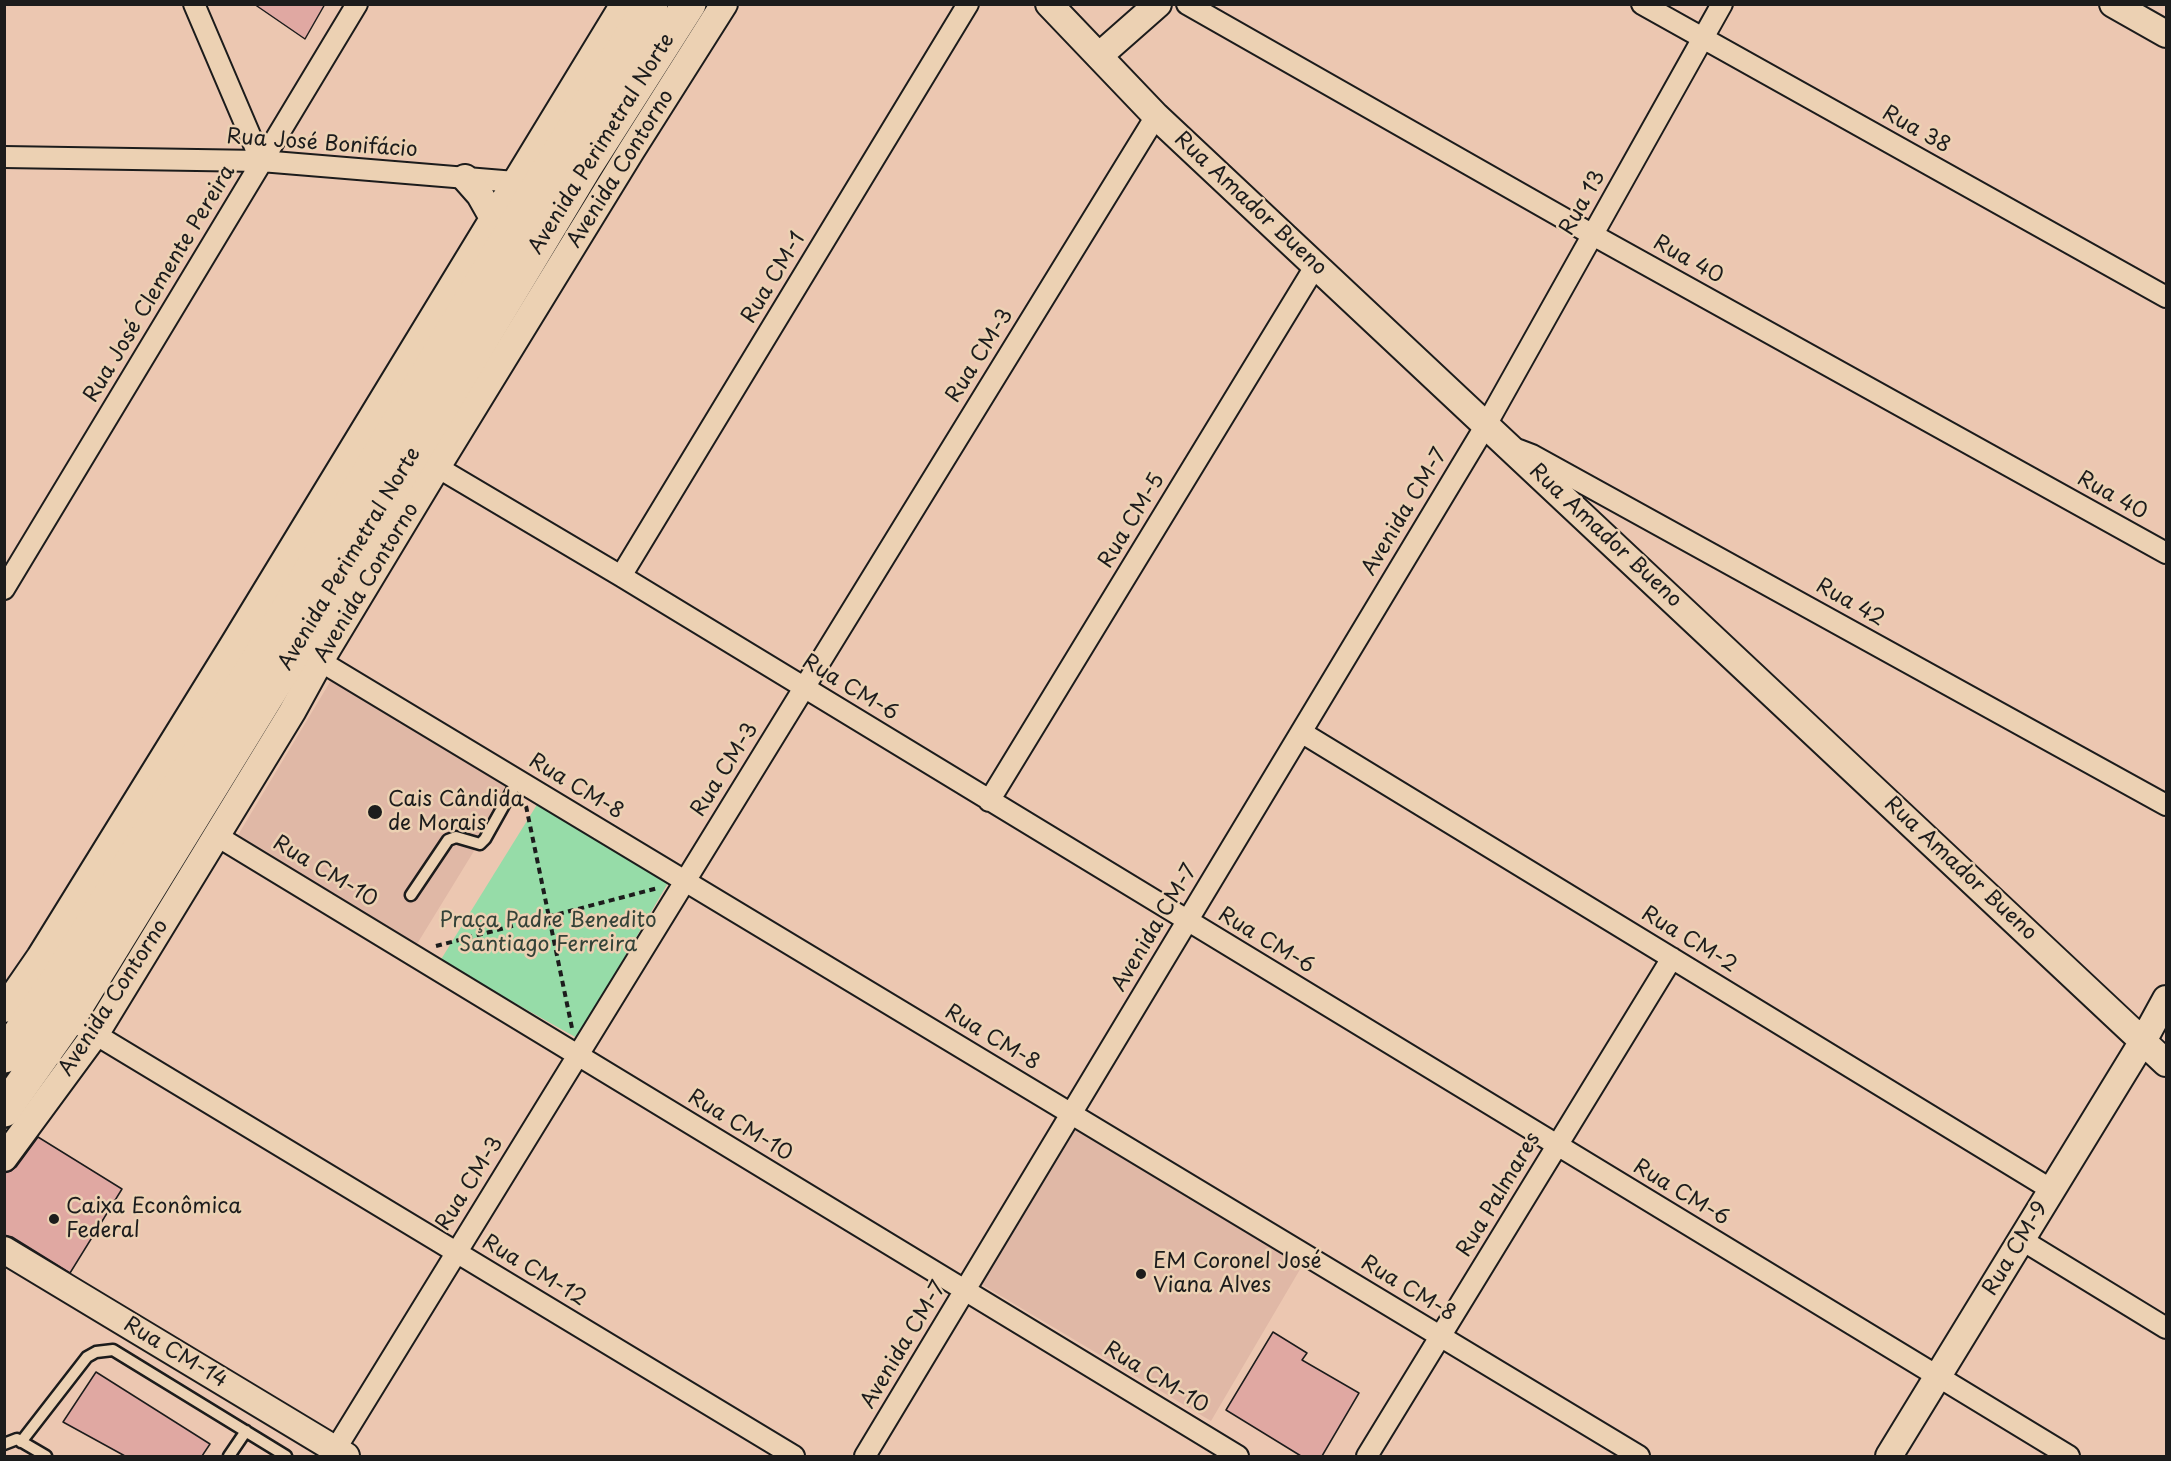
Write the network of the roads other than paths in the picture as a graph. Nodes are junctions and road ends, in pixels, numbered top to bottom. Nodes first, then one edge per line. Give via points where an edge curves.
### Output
1 (194, 4) edge
2 (357, 4) edge
3 (624, 4) edge
4 (651, 4) edge
5 (689, 4) edge
6 (724, 4) edge
7 (968, 4) edge
8 (1049, 4) edge
9 (1158, 4) edge
10 (1187, 4) edge
11 (1642, 4) edge
12 (1722, 4) edge
13 (2113, 4) edge
14 (2166, 34) edge
15 (1703, 38) junction
16 (1099, 56) junction
17 (1156, 116) junction
18 (631, 151) junction
19 (4, 157) edge
20 (261, 161) junction
21 (584, 168) junction
22 (465, 178) junction
23 (528, 181) junction
24 (493, 218) junction
25 (1593, 235) junction
26 (1316, 266) junction
27 (2166, 297) edge
28 (1486, 425) junction
29 (1508, 446) junction
30 (437, 466) junction
31 (2166, 553) edge
32 (621, 576) junction
33 (4, 589) edge
34 (320, 661) junction
35 (804, 688) junction
36 (1301, 732) junction
37 (519, 781) junction
38 (989, 801) junction
39 (2166, 805) edge
40 (217, 836) junction
41 (685, 881) junction
42 (411, 895) dead end
43 (1187, 921) junction
44 (1672, 958) junction
45 (2166, 999) edge
46 (46, 1004) edge
47 (4, 1009) edge
48 (2143, 1041) junction
49 (578, 1055) junction
50 (4, 1056) edge
51 (2166, 1063) edge
52 (4, 1110) edge
53 (1071, 1114) junction
54 (1557, 1146) junction
55 (4, 1158) edge
56 (2052, 1190) junction
57 (2022, 1240) junction
58 (4, 1250) edge
59 (457, 1252) junction
60 (965, 1290) junction
61 (2166, 1328) edge
62 (1441, 1337) junction
63 (1938, 1377) junction
64 (246, 1431) junction
65 (21, 1442) junction
66 (4, 1444) edge
67 (340, 1453) edge
68 (46, 1456) edge
69 (229, 1456) edge
70 (286, 1456) edge
71 (794, 1456) edge
72 (865, 1456) edge
73 (1238, 1456) edge
74 (1367, 1456) edge
75 (1639, 1456) edge
76 (1889, 1456) edge
77 (2068, 1456) edge

1 - 20 street
2 - 20 street, Rua José Clemente Pereira
3 - 23 street, Avenida Contorno
4 - 23 highway, Avenida Perimetral Norte
5 - 21 highway, Avenida Perimetral Norte
6 - 18 street, Avenida Contorno
7 - 32 street, Rua CM-1
8 - 16 street, Rua Amador Bueno
9 - 16 street
10 - 25 street, Rua 40
11 - 15 street, Rua 38
12 - 15 street, Rua 13
13 - 14 street
15 - 25 street, Rua 13
15 - 27 street, Rua 38
16 - 17 street, Rua Amador Bueno
17 - 26 street, Rua Amador Bueno
17 - 35 street, Rua CM-3
18 - 21 street, Rua José Bonifácio
18 - 30 street, Avenida Contorno
19 - 20 street, Rua José Bonifácio
20 - 22 street, Rua José Bonifácio
20 - 33 street, Rua José Clemente Pereira
21 - 23 street, Rua José Bonifácio
21 - 46 highway, Avenida Perimetral Norte via 283,670
22 - 23 street, Rua José Bonifácio
22 - 24 street
23 - 24 street, Avenida Contorno
23 - 46 highway, Avenida Perimetral Norte via 260,656
24 - 46 street, Avenida Contorno via 235,642
25 - 28 street, Rua 13
25 - 31 street, Rua 40
26 - 28 street, Rua Amador Bueno
26 - 38 street, Rua CM-5
28 - 29 street, Rua Amador Bueno
28 - 36 street, Avenida CM-7
29 - 39 street, Rua 42 via 1543,461
29 - 48 street, Rua Amador Bueno
30 - 32 street, Rua CM-6
30 - 34 street, Avenida Contorno
32 - 35 street, Rua CM-6
34 - 37 street, Rua CM-8
34 - 40 street, Avenida Contorno
35 - 38 street, Rua CM-6
35 - 41 street, Rua CM-3
36 - 43 street, Avenida CM-7
36 - 44 street, Rua CM-2
37 - 41 street, Rua CM-8
37 - 42 lane via 485,839 480,844 456,837 448,840
38 - 43 street, Rua CM-6
40 - 46 street, Avenida Contorno
40 - 49 street, Rua CM-10
41 - 49 street, Rua CM-3
41 - 53 street, Rua CM-8
43 - 53 street, Avenida CM-7
43 - 54 street, Rua CM-6
44 - 54 street, Rua Palmares
44 - 56 street, Rua CM-2
45 - 48 street, Rua CM-9
46 - 47 street, Avenida Contorno
46 - 50 highway, Avenida Perimetral Norte
46 - 52 highway, Avenida Perimetral Norte
46 - 55 street, Avenida Contorno
46 - 59 street, Rua CM-12
48 - 51 street, Rua Amador Bueno
48 - 56 street, Rua CM-9
49 - 59 street, Rua CM-3
49 - 60 street, Rua CM-10
53 - 60 street, Avenida CM-7
53 - 62 street, Rua CM-8
54 - 62 street, Rua Palmares
54 - 63 street, Rua CM-6
56 - 57 street, Rua CM-9
57 - 61 street
57 - 63 street, Rua CM-9
58 - 67 street, Rua CM-14
59 - 67 street, Rua CM-3
59 - 71 street, Rua CM-12
60 - 72 street, Avenida CM-7
60 - 73 street, Rua CM-10
62 - 74 street, Rua Palmares
62 - 75 street, Rua CM-8
63 - 76 street, Rua CM-9
63 - 77 street, Rua CM-6
64 - 65 lane via 113,1350 87,1357
64 - 69 lane
64 - 70 lane
65 - 66 lane via 17,1439
65 - 68 lane

